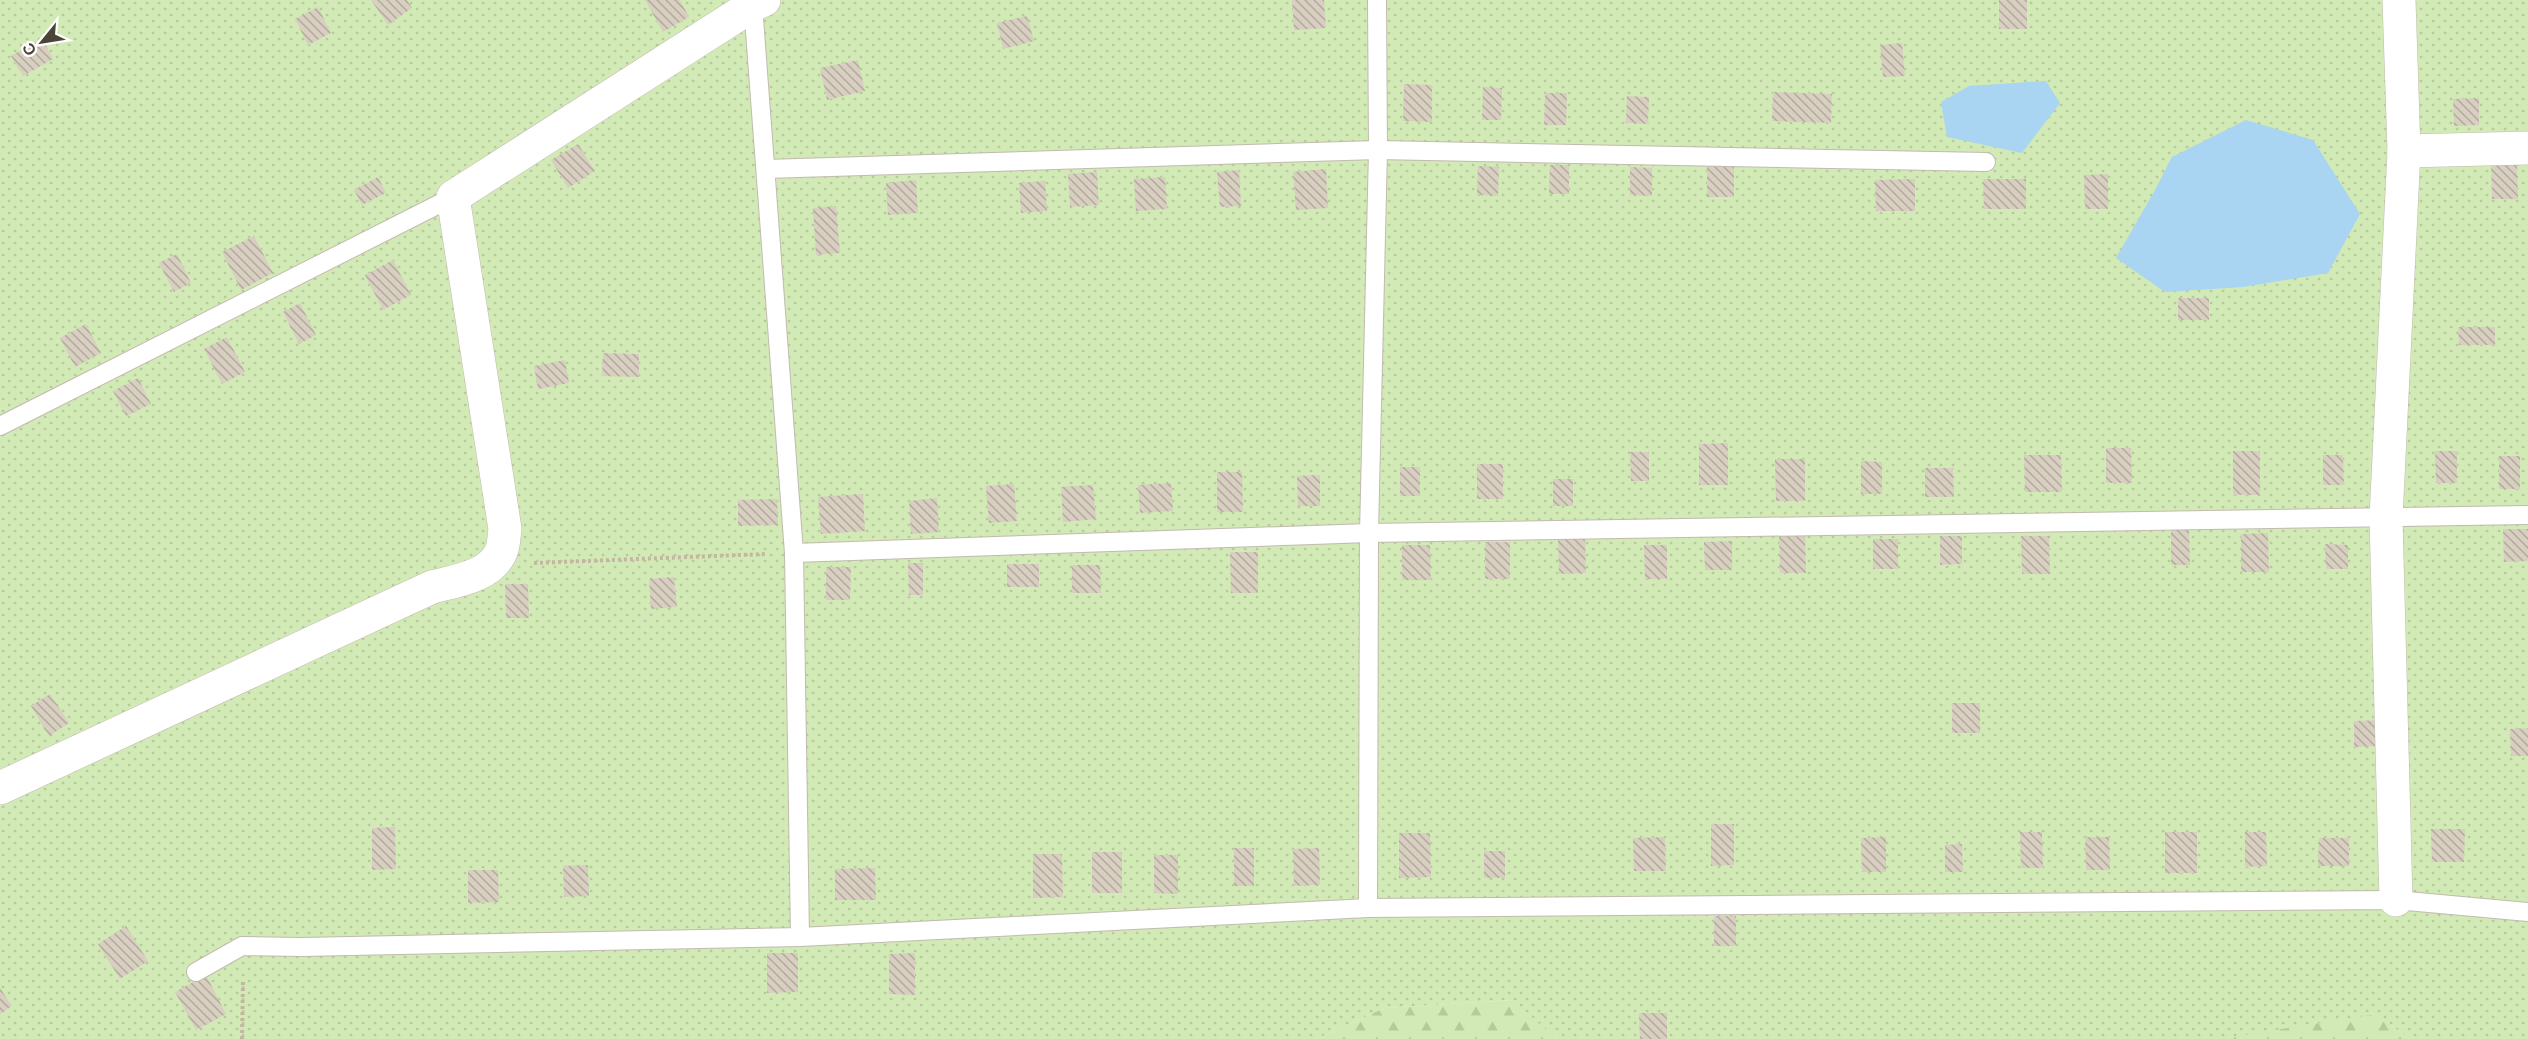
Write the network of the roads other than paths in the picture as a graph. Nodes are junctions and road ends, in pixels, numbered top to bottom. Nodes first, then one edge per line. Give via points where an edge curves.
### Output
1 (1377, 0) edge
2 (2399, 0) edge
3 (759, 2) edge
4 (2528, 148) edge
5 (1378, 150) junction
6 (2404, 151) junction
7 (1986, 162) dead end
8 (766, 169) junction
9 (453, 197) junction
10 (0, 426) edge
11 (2528, 515) edge
12 (2386, 518) junction
13 (1369, 533) junction
14 (794, 553) junction
15 (0, 788) edge
16 (2396, 900) junction
17 (1368, 908) junction
18 (2528, 912) edge
19 (800, 937) junction
20 (196, 972) dead end

1 - 5 lane
2 - 6 street
3 - 8 lane
3 - 9 street
4 - 6 street
5 - 7 lane
5 - 8 lane
5 - 13 lane
6 - 12 street
8 - 14 lane
9 - 10 lane
9 - 15 street via 505,529 502,550 491,565 468,578 432,587
11 - 12 lane
12 - 13 lane
12 - 16 street
13 - 14 lane
13 - 17 lane
14 - 19 lane
16 - 17 lane
16 - 18 lane
17 - 19 lane
19 - 20 lane via 242,946

